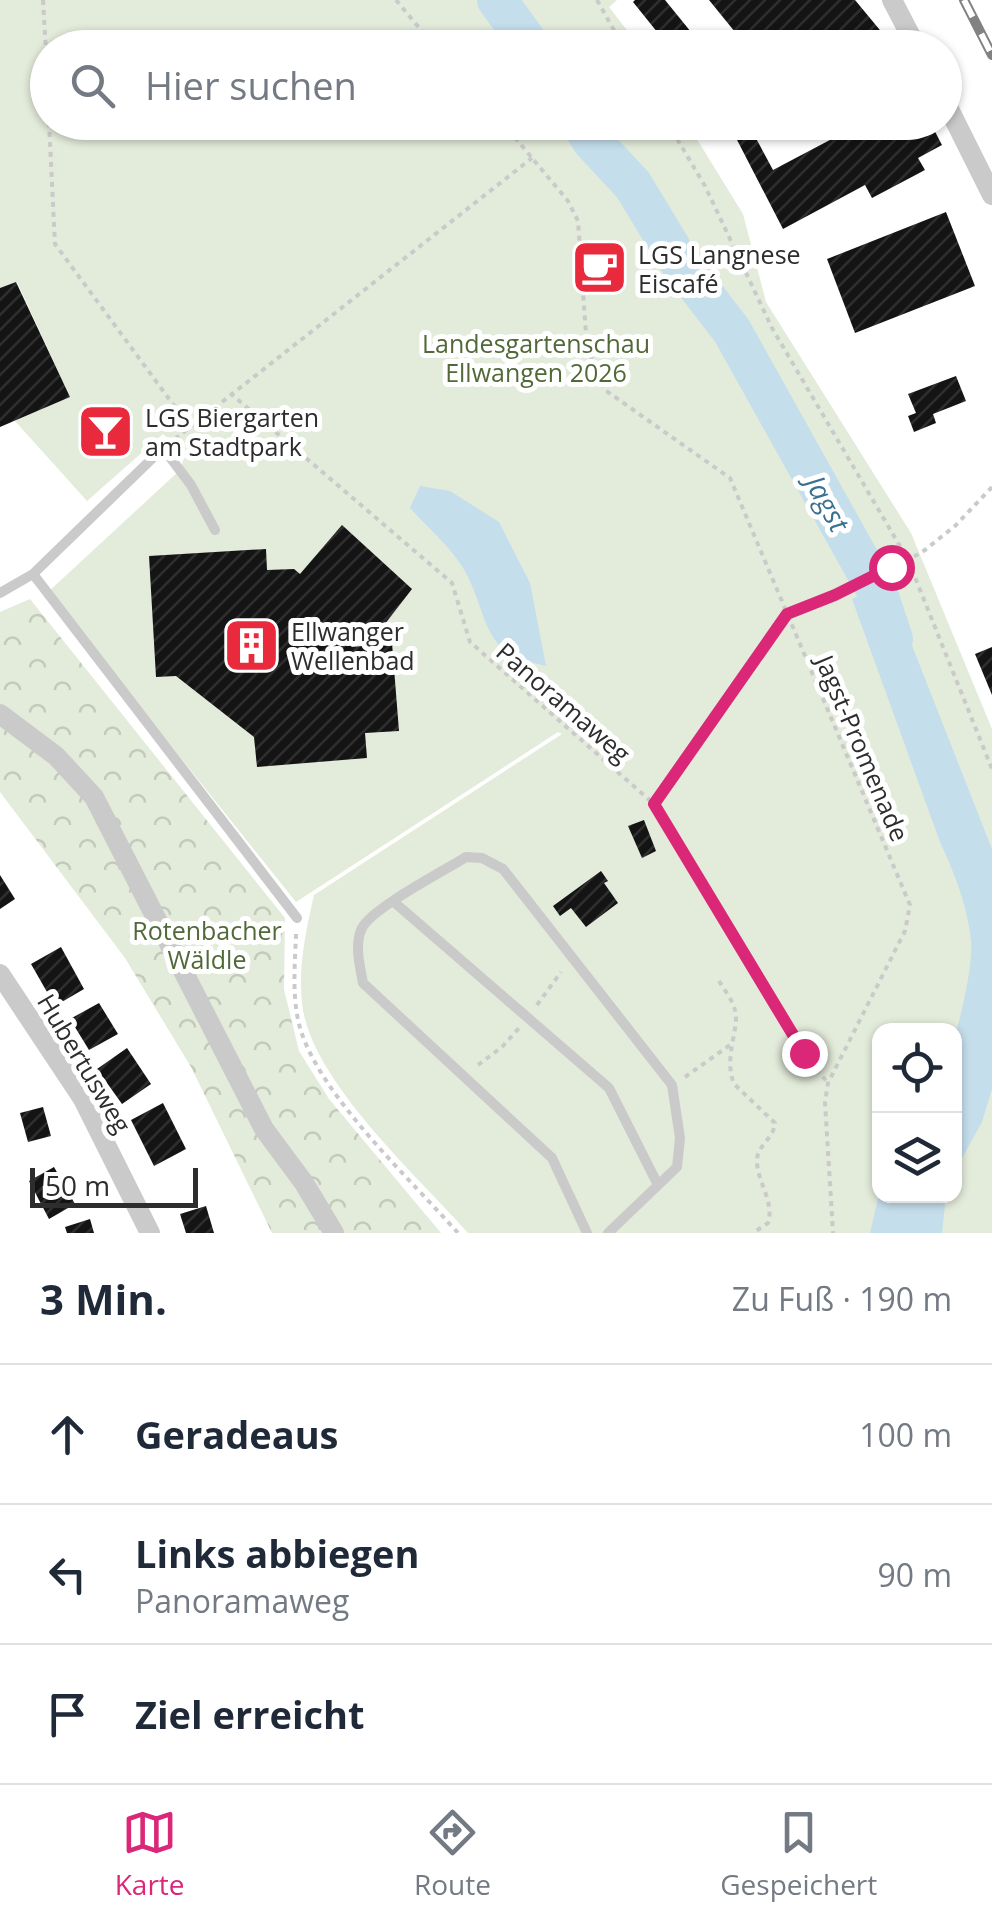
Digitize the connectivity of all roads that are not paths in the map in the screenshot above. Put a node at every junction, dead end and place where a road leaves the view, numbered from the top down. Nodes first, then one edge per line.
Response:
1 (892, 0) edge
2 (908, 30) edge
3 (962, 136) edge
4 (992, 195) edge
5 (215, 530) dead end
6 (32, 574) junction
7 (0, 592) edge
8 (0, 714) edge
9 (394, 902) junction
10 (297, 918) road end
11 (0, 974) edge
12 (658, 1185) junction
13 (150, 1233) edge
14 (334, 1233) edge
15 (587, 1233) edge
16 (608, 1233) edge

1 - 2 street
3 - 4 street
5 - 6 lane
6 - 7 lane
6 - 10 lane
8 - 14 street
9 - 12 lane
9 - 12 lane
9 - 15 lane
11 - 13 street, Hubertusweg
12 - 16 lane

